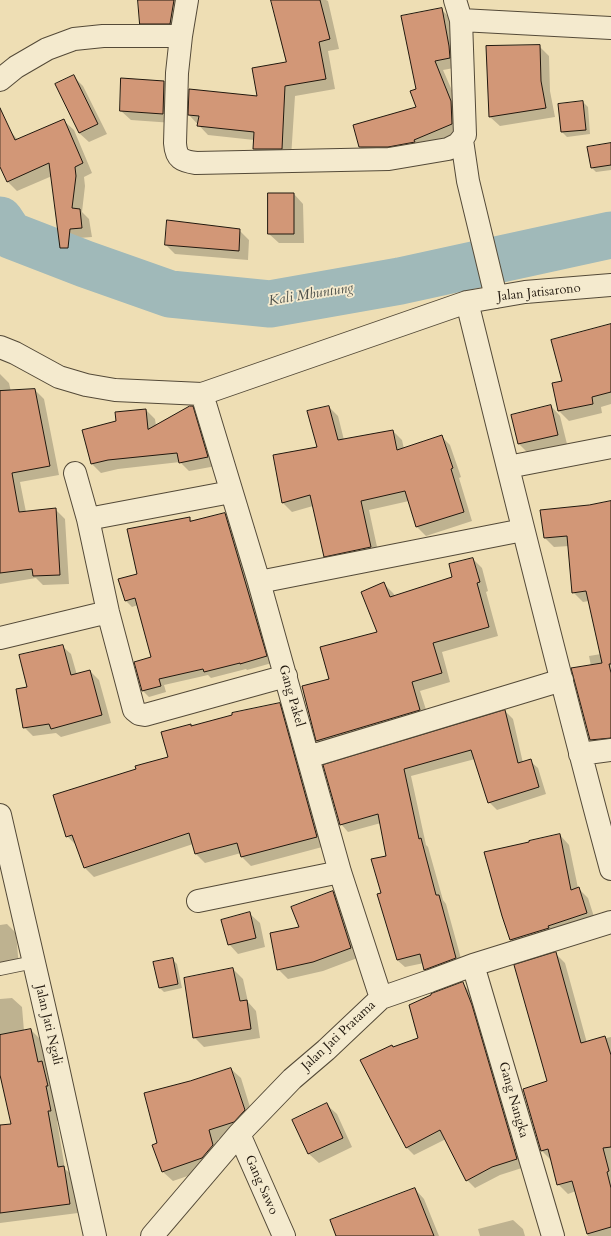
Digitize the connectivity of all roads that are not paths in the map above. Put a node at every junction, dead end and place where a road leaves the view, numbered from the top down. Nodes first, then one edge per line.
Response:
1 (187, 0) edge
2 (458, 10) edge
3 (611, 28) edge
4 (181, 36) junction
5 (0, 80) edge
6 (462, 140) junction
7 (611, 285) edge
8 (494, 290) junction
9 (467, 302) junction
10 (0, 347) edge
11 (202, 394) junction
12 (611, 447) edge
13 (508, 467) junction
14 (75, 473) dead end
15 (231, 492) junction
16 (88, 519) junction
17 (523, 530) junction
18 (259, 582) junction
19 (108, 612) junction
20 (0, 638) edge
21 (286, 676) junction
22 (562, 680) junction
23 (611, 750) edge
24 (580, 754) junction
25 (308, 758) junction
26 (0, 814) edge
27 (611, 869) edge
28 (340, 872) junction
29 (7, 878) edge
30 (198, 901) dead end
31 (611, 922) edge
32 (34, 962) junction
33 (473, 965) junction
34 (0, 969) edge
35 (381, 998) junction
36 (239, 1134) junction
37 (95, 1236) edge
38 (152, 1236) edge
39 (284, 1236) edge
40 (553, 1236) edge

1 - 4 street
2 - 3 street
2 - 6 street
4 - 5 street
4 - 6 street
6 - 8 street
7 - 8 street, Jalan Jatisarono
8 - 9 street, Jalan Jatisarono
9 - 11 street, Jalan Jatisarono
9 - 13 street
10 - 11 street
11 - 15 street, Gang Pakel
12 - 13 street
13 - 17 street
14 - 16 street
15 - 16 street
15 - 18 street, Gang Pakel
16 - 19 street
17 - 18 street
17 - 22 street
18 - 21 street, Gang Pakel
19 - 20 street
19 - 21 street
21 - 25 street, Gang Pakel
22 - 24 street
22 - 25 street
23 - 24 street
24 - 27 street
25 - 28 street, Gang Pakel
26 - 29 street, Jalan Jati Ngali
28 - 30 street
28 - 35 street, Gang Pakel
29 - 32 street, Jalan Jati Ngali
31 - 33 street, Jalan Jati Pratama
32 - 34 lane
32 - 37 street, Jalan Jati Ngali
33 - 35 street, Jalan Jati Pratama
33 - 40 street, Gang Nangka
35 - 36 street, Jalan Jati Pratama
36 - 38 street, Jalan Jati Pratama
36 - 39 street, Gang Sawo

